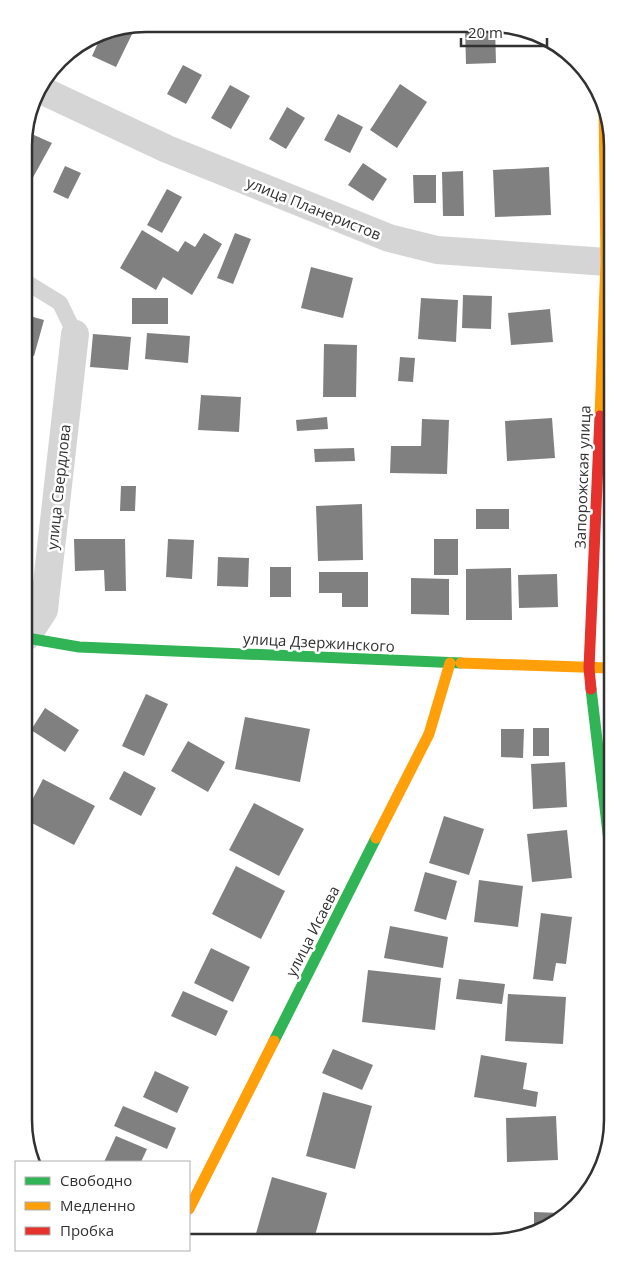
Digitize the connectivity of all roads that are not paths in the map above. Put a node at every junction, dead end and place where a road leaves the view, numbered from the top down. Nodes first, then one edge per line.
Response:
1 (46, 92) edge
2 (604, 262) edge
3 (33, 286) edge
4 (604, 314) edge
5 (75, 334) joint
6 (33, 628) edge
7 (32, 638) edge
8 (450, 663) junction
9 (589, 668) junction
10 (603, 668) edge
11 (603, 792) edge
12 (190, 1207) edge

1 - 2 street, улица Планеристов
3 - 5 lane
4 - 9 street, Запорожская улица
5 - 6 street, улица Свердлова
7 - 8 street, улица Дзержинского
8 - 9 street, улица Дзержинского
8 - 12 street, улица Исаева
9 - 10 street, улица Дзержинского
9 - 11 street, Запорожская улица

